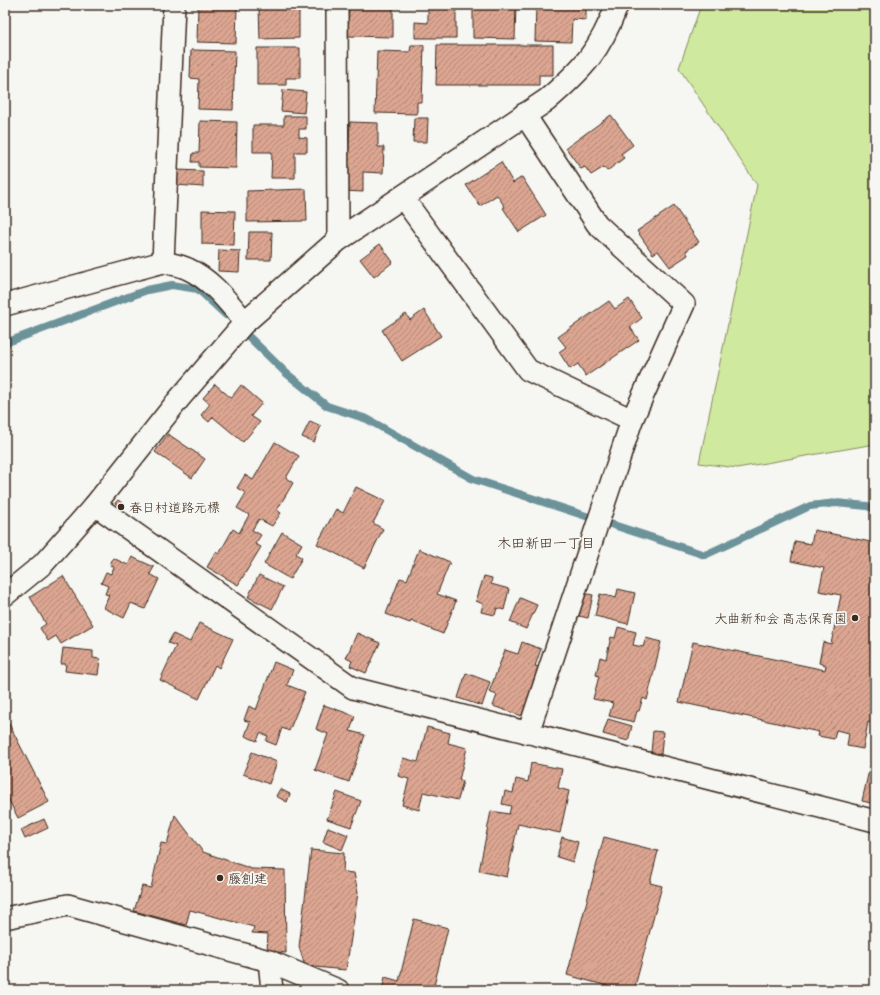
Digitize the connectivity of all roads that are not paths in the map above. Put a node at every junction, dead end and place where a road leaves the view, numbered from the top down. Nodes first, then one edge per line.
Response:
1 (174, 5) edge
2 (337, 5) edge
3 (617, 5) edge
4 (524, 114) junction
5 (403, 198) junction
6 (338, 240) junction
7 (164, 262) junction
8 (5, 305) edge
9 (243, 323) junction
10 (632, 420) junction
11 (95, 505) junction
12 (5, 595) edge
13 (528, 733) junction
14 (875, 821) edge
15 (5, 918) edge
16 (269, 961) junction
17 (272, 990) edge
18 (338, 990) edge

1 - 7 street
2 - 6 street
3 - 4 street
4 - 5 street
4 - 10 street
5 - 6 street
5 - 10 street
6 - 9 street
7 - 8 street
7 - 9 street
9 - 11 street
10 - 13 street
11 - 12 street
11 - 13 street
13 - 14 street
15 - 16 street
16 - 17 street
16 - 18 street

